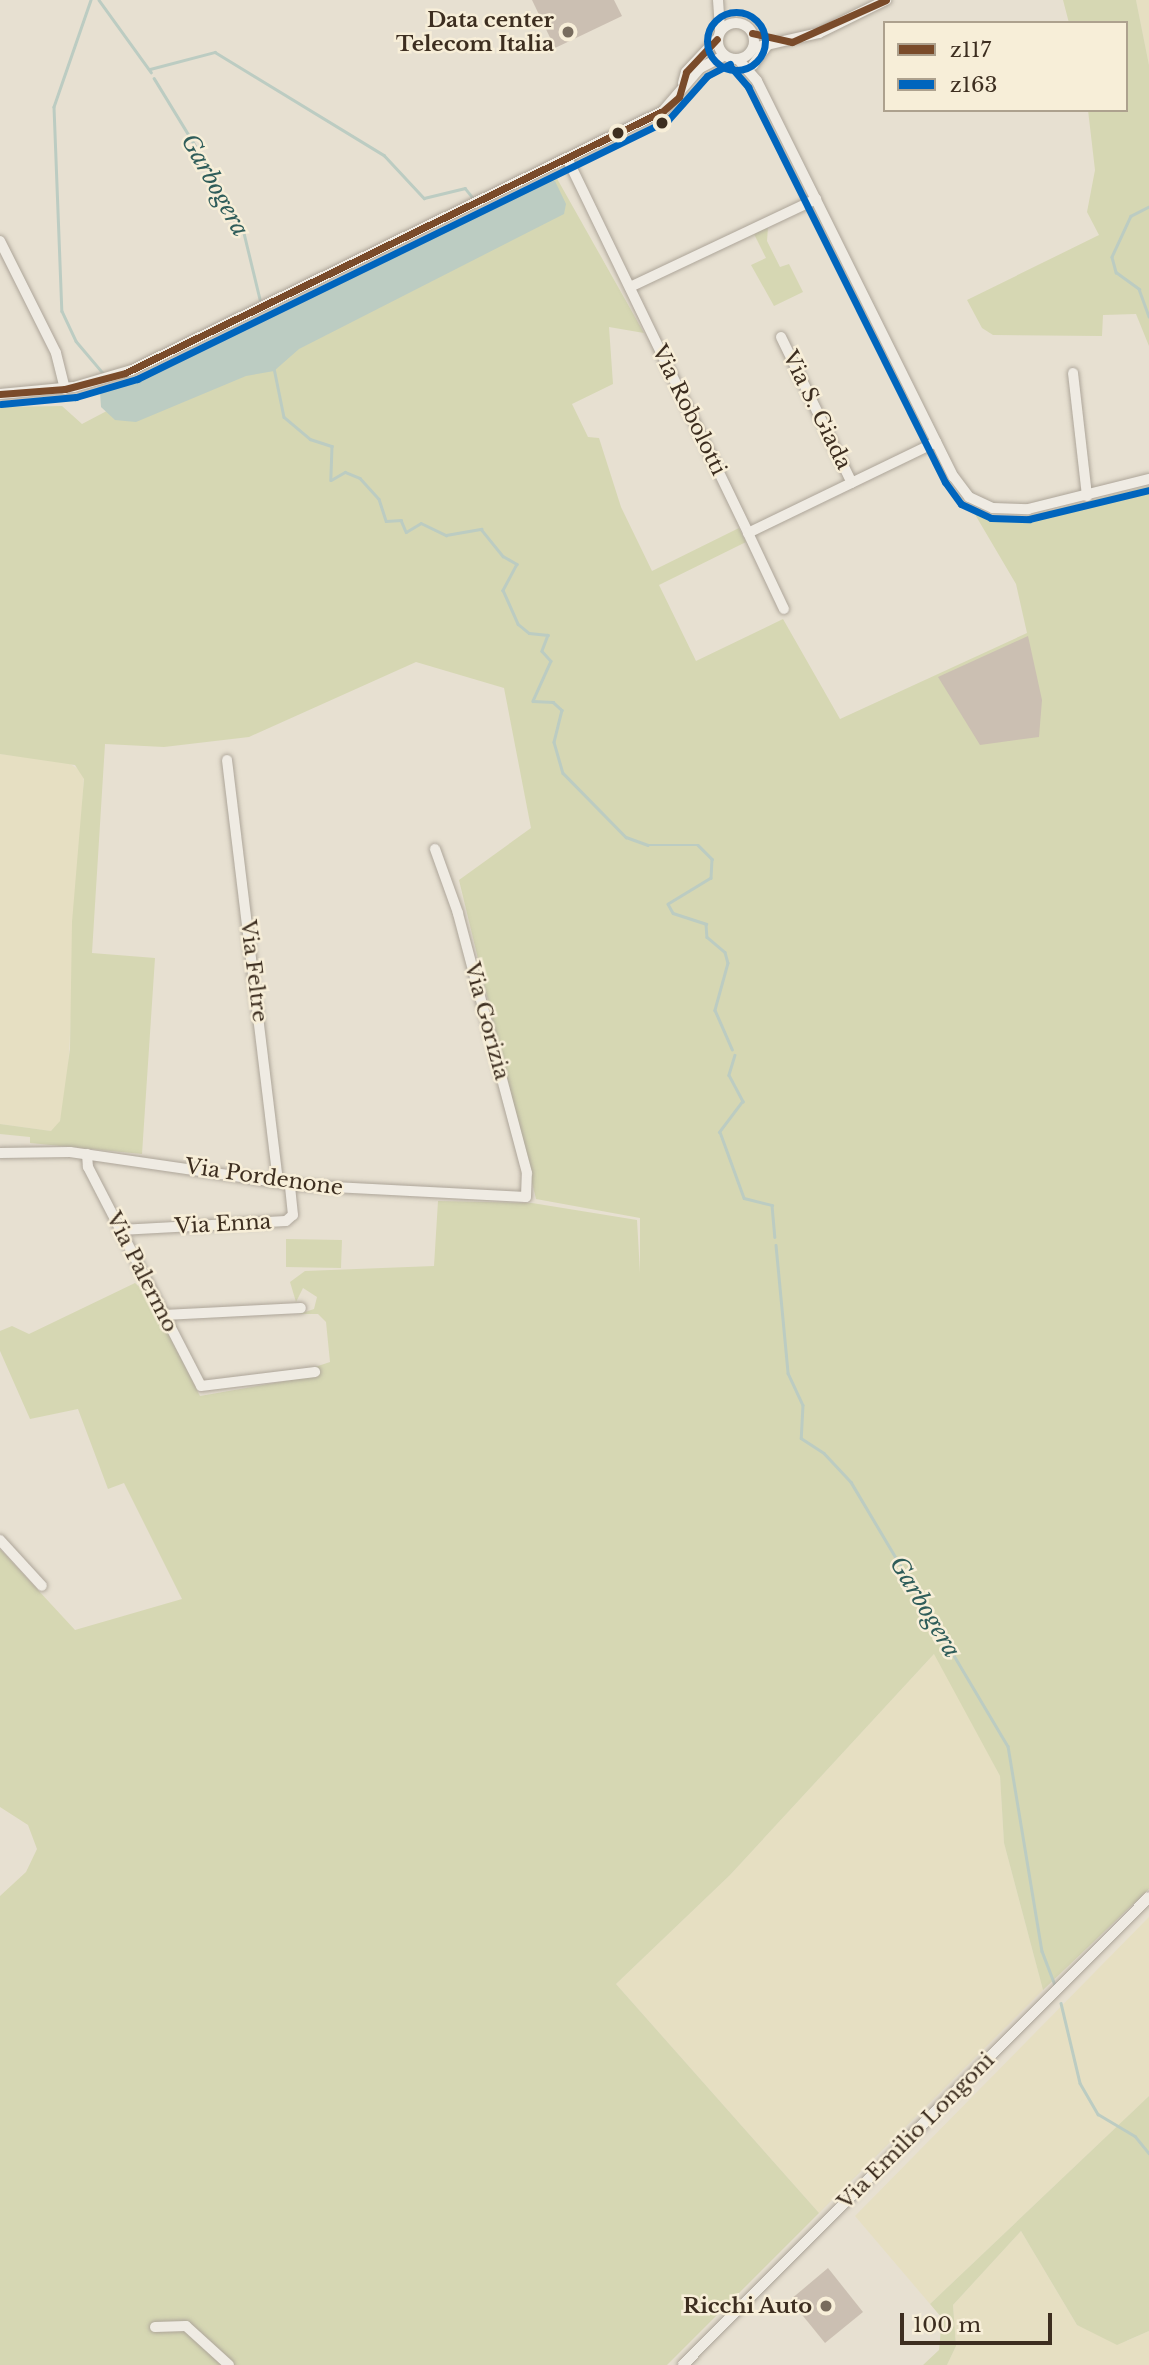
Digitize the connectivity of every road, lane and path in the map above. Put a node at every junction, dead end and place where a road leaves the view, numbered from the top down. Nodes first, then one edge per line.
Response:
1 (886, 0) edge
2 (718, 2) edge
3 (737, 23) junction
4 (752, 33) junction
5 (719, 35) junction
6 (783, 43) junction
7 (767, 46) junction
8 (751, 50) junction
9 (725, 55) junction
10 (738, 59) junction
11 (753, 65) junction
12 (757, 81) junction
13 (681, 93) junction
14 (566, 158) junction
15 (816, 199) junction
16 (0, 241) edge
17 (629, 287) junction
18 (781, 337) dead end
19 (1073, 373) dead end
20 (65, 389) junction
21 (0, 394) edge
22 (936, 442) junction
23 (1149, 479) edge
24 (852, 483) junction
25 (1087, 496) junction
26 (748, 533) junction
27 (784, 609) dead end
28 (227, 760) dead end
29 (435, 849) dead end
30 (0, 1153) edge
31 (87, 1154) junction
32 (284, 1183) junction
33 (527, 1195) joint
34 (120, 1230) junction
35 (302, 1308) dead end
36 (164, 1315) junction
37 (315, 1372) dead end
38 (0, 1540) edge
39 (42, 1586) dead end
40 (1149, 1896) edge
41 (155, 2327) dead end
42 (229, 2365) edge
43 (683, 2365) edge

1 - 6 street
2 - 3 street
2 - 5 street
3 - 4 street
3 - 5 street
4 - 6 street
4 - 8 street
5 - 9 street
5 - 13 street
6 - 7 street
7 - 8 street
7 - 11 street
8 - 10 street
8 - 11 street
9 - 10 street
9 - 13 street
10 - 12 street
11 - 12 street
12 - 15 street
13 - 14 street
14 - 17 street, Via Robolotti
14 - 20 street
15 - 17 street
15 - 22 street
16 - 20 street
17 - 26 street, Via Robolotti
18 - 24 street, Via S. Giada
19 - 25 street
20 - 21 street
22 - 24 street
22 - 25 street
23 - 25 street
24 - 26 street
26 - 27 street, Via Robolotti
28 - 32 street, Via Feltre
29 - 33 street, Via Gorizia
30 - 31 street, Via Pordenone
31 - 32 street, Via Pordenone
31 - 34 street, Via Palermo
32 - 33 street, Via Pordenone
32 - 34 street, Via Enna
34 - 36 street, Via Palermo
35 - 36 street
36 - 37 street, Via Palermo
38 - 39 street
40 - 43 street, Via Emilio Longoni
41 - 42 street

